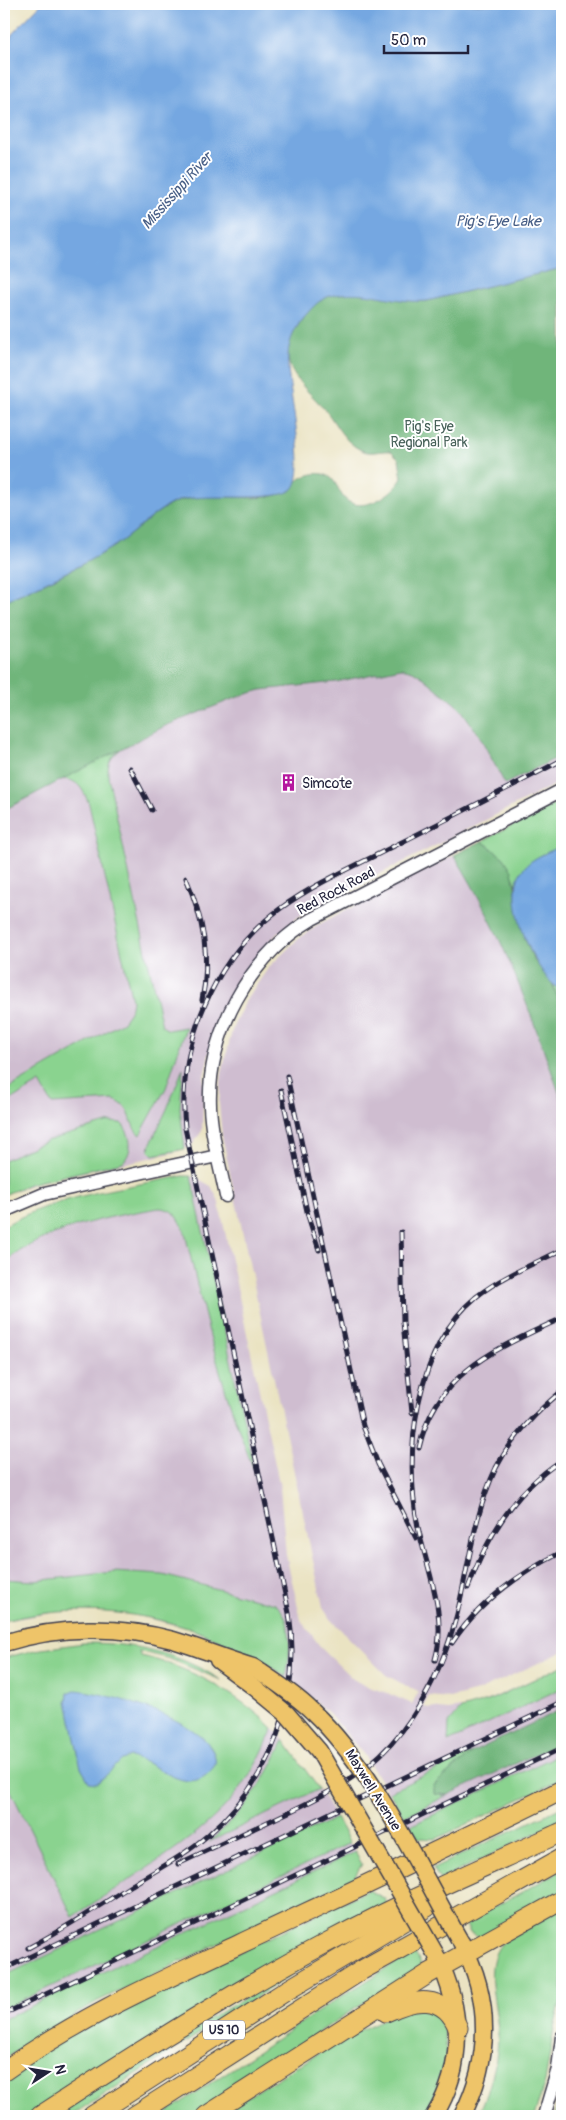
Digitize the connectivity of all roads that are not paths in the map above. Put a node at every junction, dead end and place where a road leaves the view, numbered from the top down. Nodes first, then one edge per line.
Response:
1 (562, 790) edge
2 (217, 1156) junction
3 (226, 1196) dead end
4 (4, 1211) edge
5 (4, 1643) edge
6 (257, 1679) junction
7 (562, 1790) edge
8 (562, 1832) edge
9 (562, 1858) edge
10 (416, 1862) junction
11 (381, 1877) junction
12 (562, 1900) edge
13 (463, 1946) junction
14 (438, 1960) junction
15 (458, 2028) junction
16 (562, 2037) edge
17 (306, 2051) junction
18 (4, 2070) edge
19 (40, 2116) edge
20 (92, 2116) edge
21 (134, 2116) edge
22 (206, 2116) edge
23 (434, 2116) edge
24 (462, 2116) edge
25 (544, 2116) edge

1 - 2 street, Red Rock Road
2 - 3 street, Red Rock Road
2 - 4 street
5 - 6 main road, Maxwell Avenue
6 - 10 main road, Maxwell Avenue, bridge
6 - 11 main road, Maxwell Avenue, bridge
7 - 10 highway
8 - 19 highway
8 - 20 highway, US 10
9 - 21 highway, US 10
10 - 11 highway
10 - 13 main road, Maxwell Avenue, bridge
11 - 14 main road, Maxwell Avenue, bridge
11 - 18 highway
12 - 13 highway
13 - 14 highway
13 - 24 main road, Maxwell Avenue
14 - 15 main road, Maxwell Avenue
14 - 17 highway
15 - 17 highway
15 - 23 main road, Maxwell Avenue
16 - 25 street
17 - 22 highway

